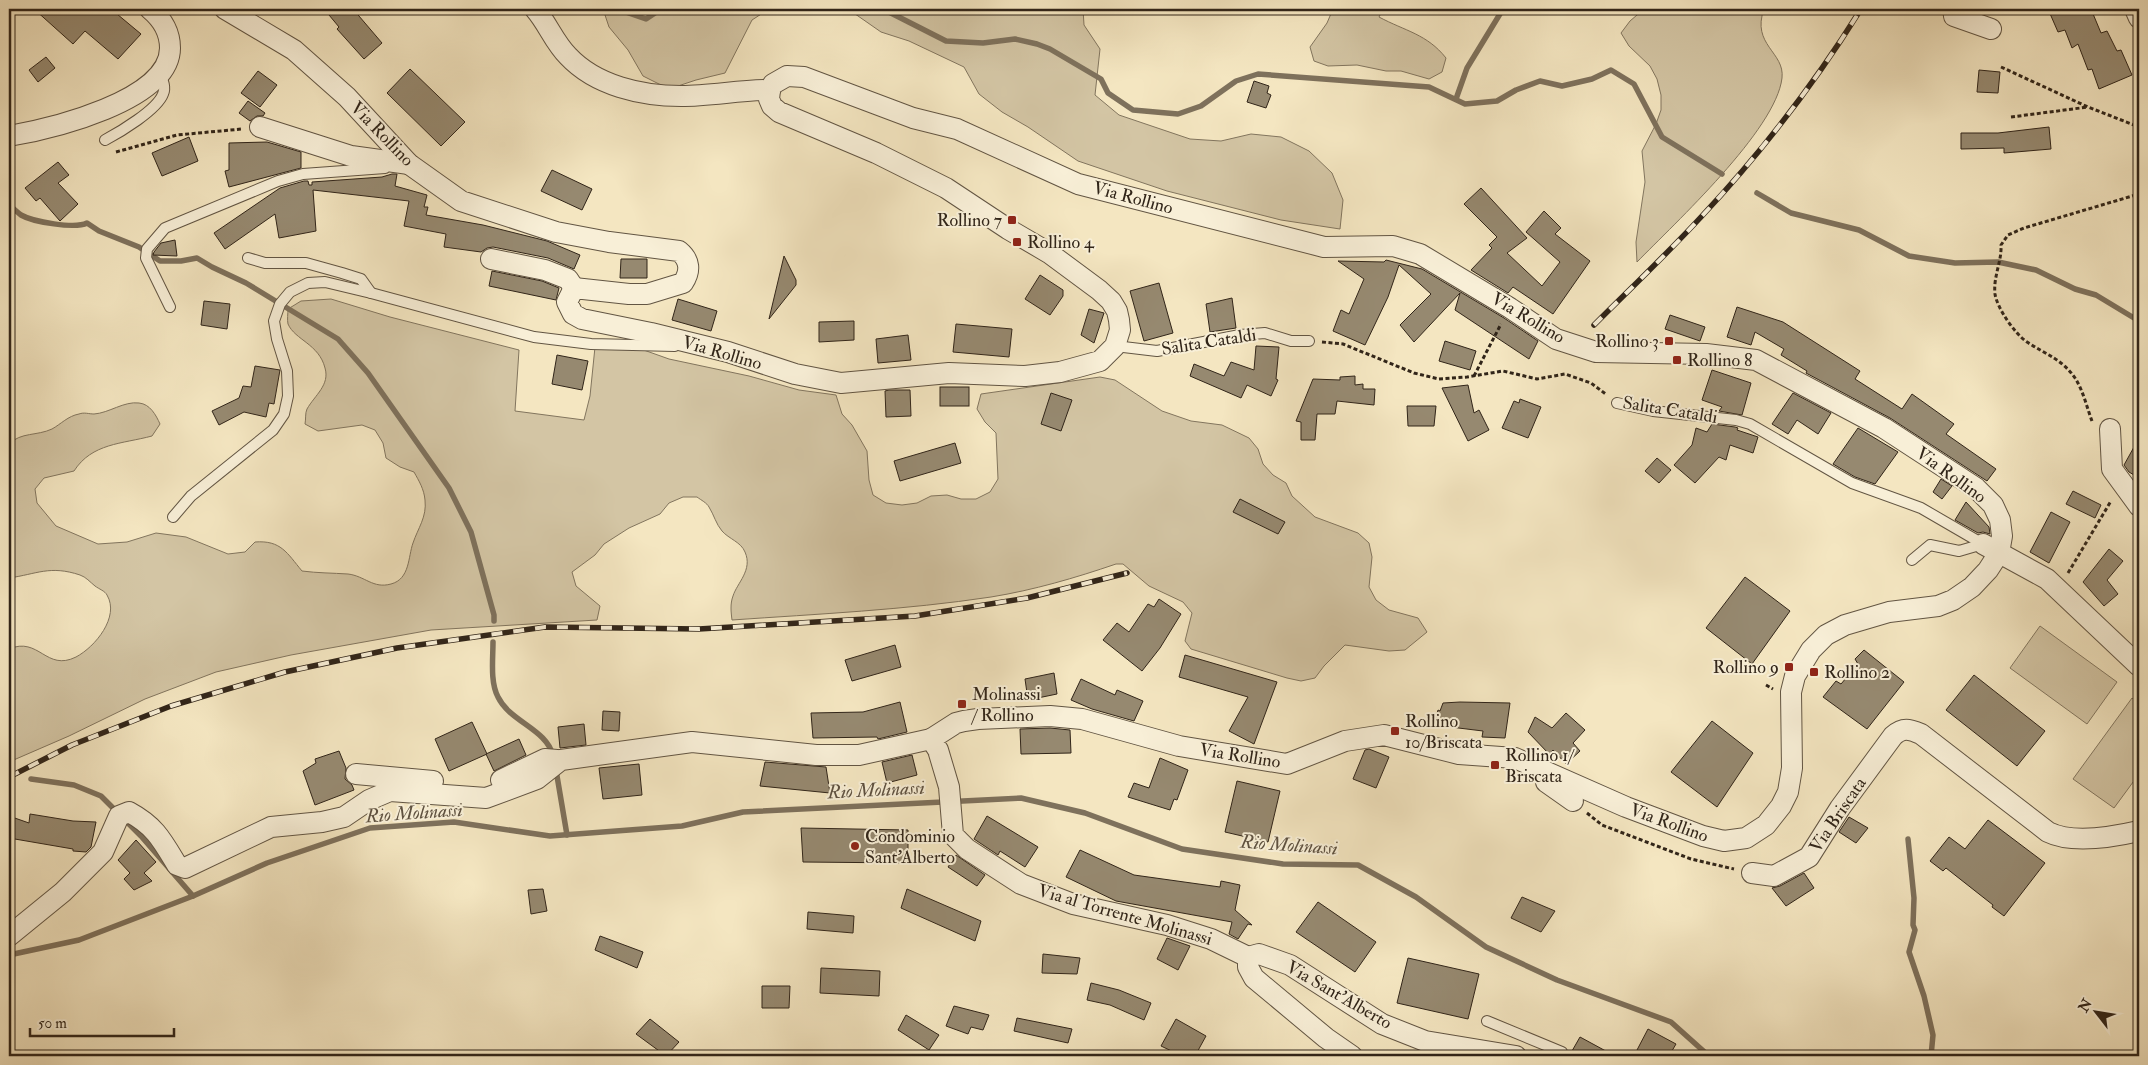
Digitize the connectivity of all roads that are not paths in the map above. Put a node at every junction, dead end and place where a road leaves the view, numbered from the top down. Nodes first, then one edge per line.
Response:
1 (150, 9) edge
2 (224, 9) edge
3 (536, 9) edge
4 (1953, 9) edge
5 (2135, 9) edge
6 (2139, 18) edge
7 (1991, 29) dead end
8 (160, 75) junction
9 (770, 90) junction
10 (260, 127) road end
11 (9, 136) edge
12 (105, 140) road end
13 (409, 164) junction
14 (248, 258) dead end
15 (491, 259) dead end
16 (574, 288) junction
17 (371, 293) junction
18 (170, 307) dead end
19 (1309, 341) road end
20 (688, 342) junction
21 (1115, 346) junction
22 (1617, 402) road end
23 (2102, 428) road end
24 (2139, 506) edge
25 (173, 517) dead end
26 (1994, 547) junction
27 (1912, 560) dead end
28 (2139, 653) edge
29 (2139, 666) edge
30 (934, 744) junction
31 (1514, 758) junction
32 (561, 760) junction
33 (356, 774) dead end
34 (1573, 801) road end
35 (2139, 831) edge
36 (1752, 873) road end
37 (9, 936) edge
38 (1248, 957) junction
39 (1487, 1021) dead end
40 (1352, 1056) edge
41 (1516, 1056) edge
42 (1560, 1056) edge

1 - 8 street
2 - 13 street, Via Rollino
3 - 9 street
4 - 7 street
5 - 6 street
8 - 11 street
8 - 12 lane
9 - 21 street
9 - 26 street, Via Rollino
10 - 13 street
13 - 16 street, Via Rollino
13 - 18 lane
14 - 17 lane
15 - 16 street
16 - 20 street, Via Rollino
17 - 20 lane
17 - 25 lane
19 - 21 lane, Salita Cataldi
20 - 21 street, Via Rollino
22 - 26 lane, Salita Cataldi
23 - 24 street
26 - 27 lane
26 - 28 lane
26 - 29 street, Salita Cataldi
26 - 31 street, Via Rollino
30 - 31 street, Via Rollino
30 - 32 street, Via Rollino
30 - 38 street, Via al Torrente Molinassi
31 - 34 street
32 - 33 street, Via Rollino
32 - 37 street
35 - 36 street, Via Briscata
38 - 40 street, Via Sant'Alberto
38 - 41 street, Via Sant'Alberto
39 - 42 lane

